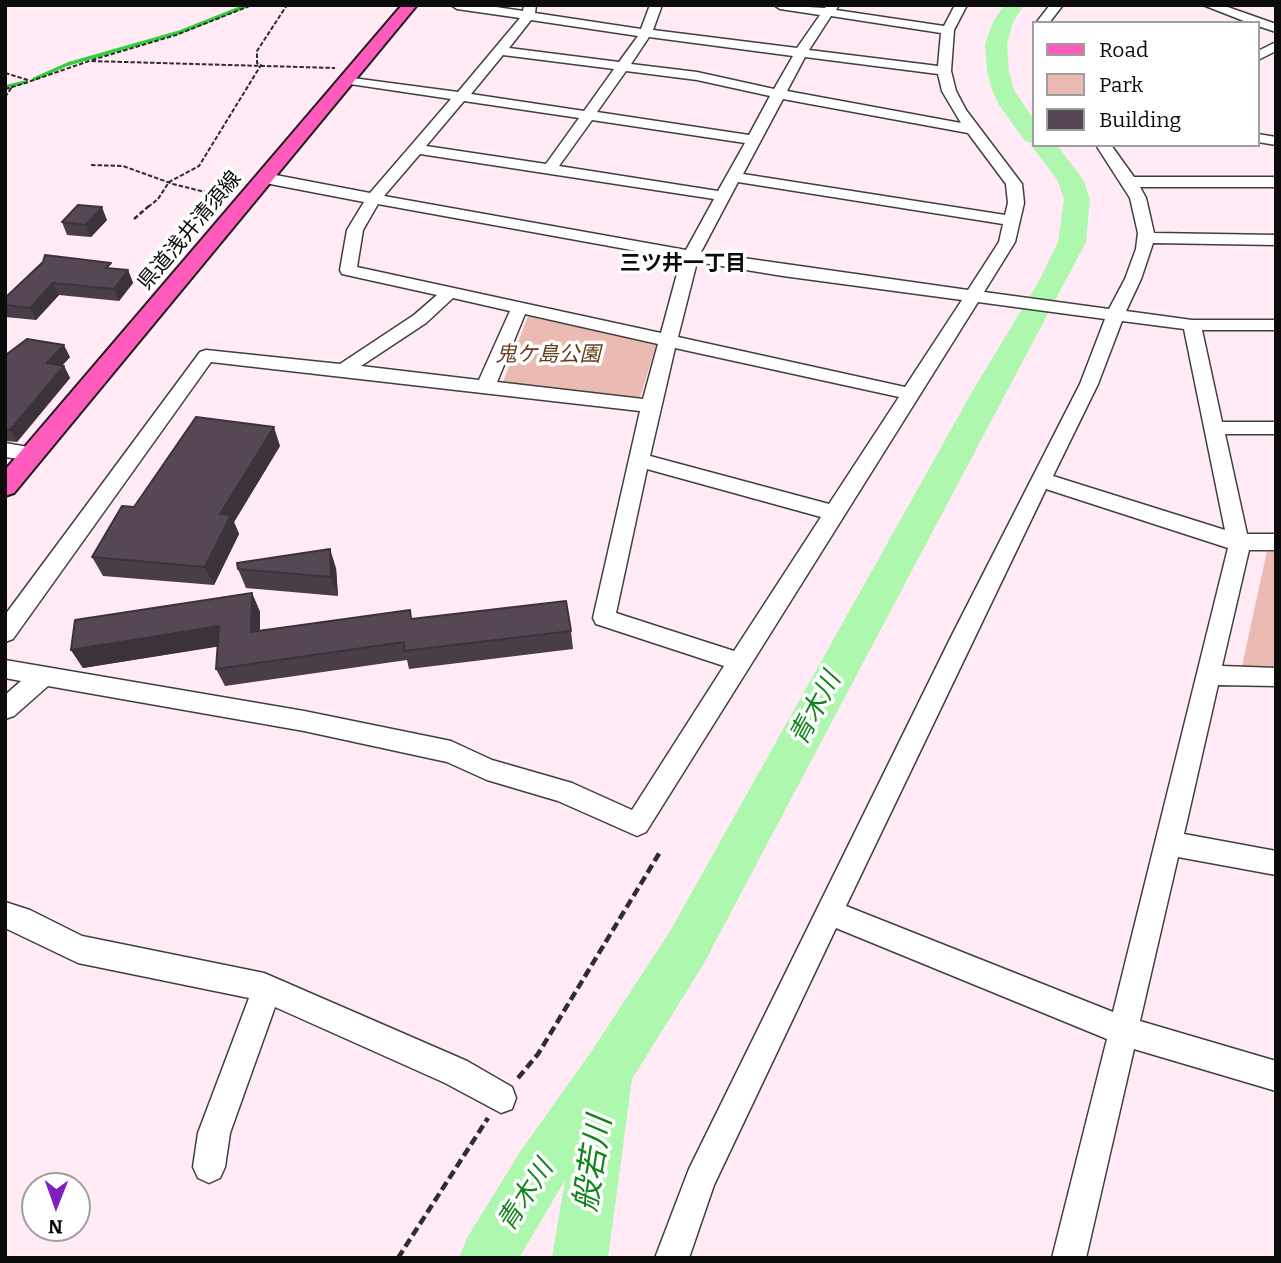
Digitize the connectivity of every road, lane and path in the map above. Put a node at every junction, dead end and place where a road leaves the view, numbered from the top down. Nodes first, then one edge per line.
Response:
1 (252, 5) edge
2 (287, 5) edge
3 (410, 5) edge
4 (457, 5) edge
5 (656, 5) edge
6 (780, 5) edge
7 (961, 5) edge
8 (1057, 5) edge
9 (1209, 5) edge
10 (830, 8) edge
11 (529, 11) edge
12 (1044, 21) edge
13 (1256, 21) edge
14 (948, 30) junction
15 (646, 33) junction
16 (1276, 46) edge
17 (500, 51) junction
18 (801, 52) junction
19 (1260, 55) edge
20 (89, 61) junction
21 (261, 65) junction
22 (621, 67) junction
23 (944, 71) junction
24 (5, 73) edge
25 (354, 75) junction
26 (31, 81) junction
27 (12, 87) junction
28 (5, 89) edge
29 (779, 94) junction
30 (5, 97) edge
31 (461, 98) junction
32 (585, 116) junction
33 (972, 128) junction
34 (755, 139) junction
35 (1104, 147) edge
36 (418, 149) junction
37 (90, 165) dead end
38 (550, 169) junction
39 (735, 177) junction
40 (265, 178) junction
41 (169, 181) junction
42 (1129, 182) junction
43 (1276, 182) edge
44 (723, 196) junction
45 (373, 199) junction
46 (244, 201) junction
47 (134, 219) dead end
48 (1012, 221) junction
49 (1145, 238) junction
50 (1276, 240) edge
51 (690, 257) junction
52 (449, 293) junction
53 (974, 296) junction
54 (519, 309) junction
55 (1107, 314) junction
56 (1192, 325) junction
57 (1276, 325) edge
58 (668, 341) junction
59 (342, 370) junction
60 (485, 386) junction
61 (912, 394) junction
62 (651, 406) junction
63 (1214, 428) junction
64 (1276, 428) edge
65 (5, 450) edge
66 (33, 454) junction
67 (640, 460) junction
68 (1041, 480) junction
69 (5, 487) edge
70 (834, 513) junction
71 (1237, 542) junction
72 (1276, 542) edge
73 (7, 628) edge
74 (739, 662) junction
75 (5, 669) edge
76 (1208, 675) junction
77 (44, 676) junction
78 (1276, 677) edge
79 (5, 709) edge
80 (1168, 843) junction
81 (660, 852) dead end
82 (1276, 863) edge
83 (830, 913) junction
84 (5, 915) edge
85 (267, 989) junction
86 (1124, 1031) junction
87 (1276, 1076) edge
88 (501, 1098) junction
89 (209, 1167) dead end
90 (398, 1258) edge
91 (672, 1258) edge
92 (1069, 1258) edge

1 - 20 path
2 - 21 path
3 - 25 main road, 県道浅井清須線
4 - 11 street
5 - 15 street
6 - 10 street
7 - 14 street
8 - 12 street
9 - 13 street
10 - 14 street
10 - 18 street
11 - 15 street
11 - 17 street
14 - 23 street
15 - 18 street
15 - 22 street
16 - 19 street
17 - 22 street
17 - 31 street
18 - 23 street
18 - 29 street
20 - 21 path
20 - 26 path
21 - 25 path
21 - 41 path
22 - 29 street
22 - 32 street
23 - 33 street
24 - 26 path
25 - 31 street
25 - 40 main road, 県道浅井清須線
26 - 27 path
27 - 28 path
27 - 30 path
29 - 33 street
29 - 34 street
31 - 32 street
31 - 36 street
32 - 34 street
32 - 38 street
33 - 48 street
34 - 39 street
35 - 42 street
36 - 38 street
36 - 45 street
37 - 41 path
38 - 44 street
39 - 44 street
39 - 48 street
40 - 45 street
40 - 46 main road, 県道浅井清須線
41 - 46 path
41 - 47 path
42 - 43 street
42 - 49 street
44 - 51 street
45 - 51 street
45 - 52 street
46 - 66 main road, 県道浅井清須線
48 - 53 street
49 - 50 street
49 - 55 street
51 - 53 street
51 - 58 street
52 - 54 street
52 - 59 street
53 - 55 street
53 - 61 street
54 - 58 street
54 - 60 street
55 - 56 street
55 - 68 street
56 - 57 street
56 - 63 street
58 - 61 street
58 - 62 street
59 - 60 street
59 - 73 street
60 - 62 street
61 - 70 street
62 - 67 street
63 - 64 street
63 - 71 street
65 - 66 street
66 - 69 main road, 県道浅井清須線
67 - 70 street
67 - 74 street
68 - 71 street
68 - 83 street
70 - 74 street
71 - 72 street
71 - 76 street
74 - 77 street
75 - 77 street
76 - 78 street
76 - 80 street
77 - 79 street
80 - 82 street
80 - 86 street
81 - 88 path
83 - 86 street
83 - 91 street
84 - 85 street
85 - 88 street
85 - 89 street
86 - 87 street
86 - 92 street
88 - 90 path

